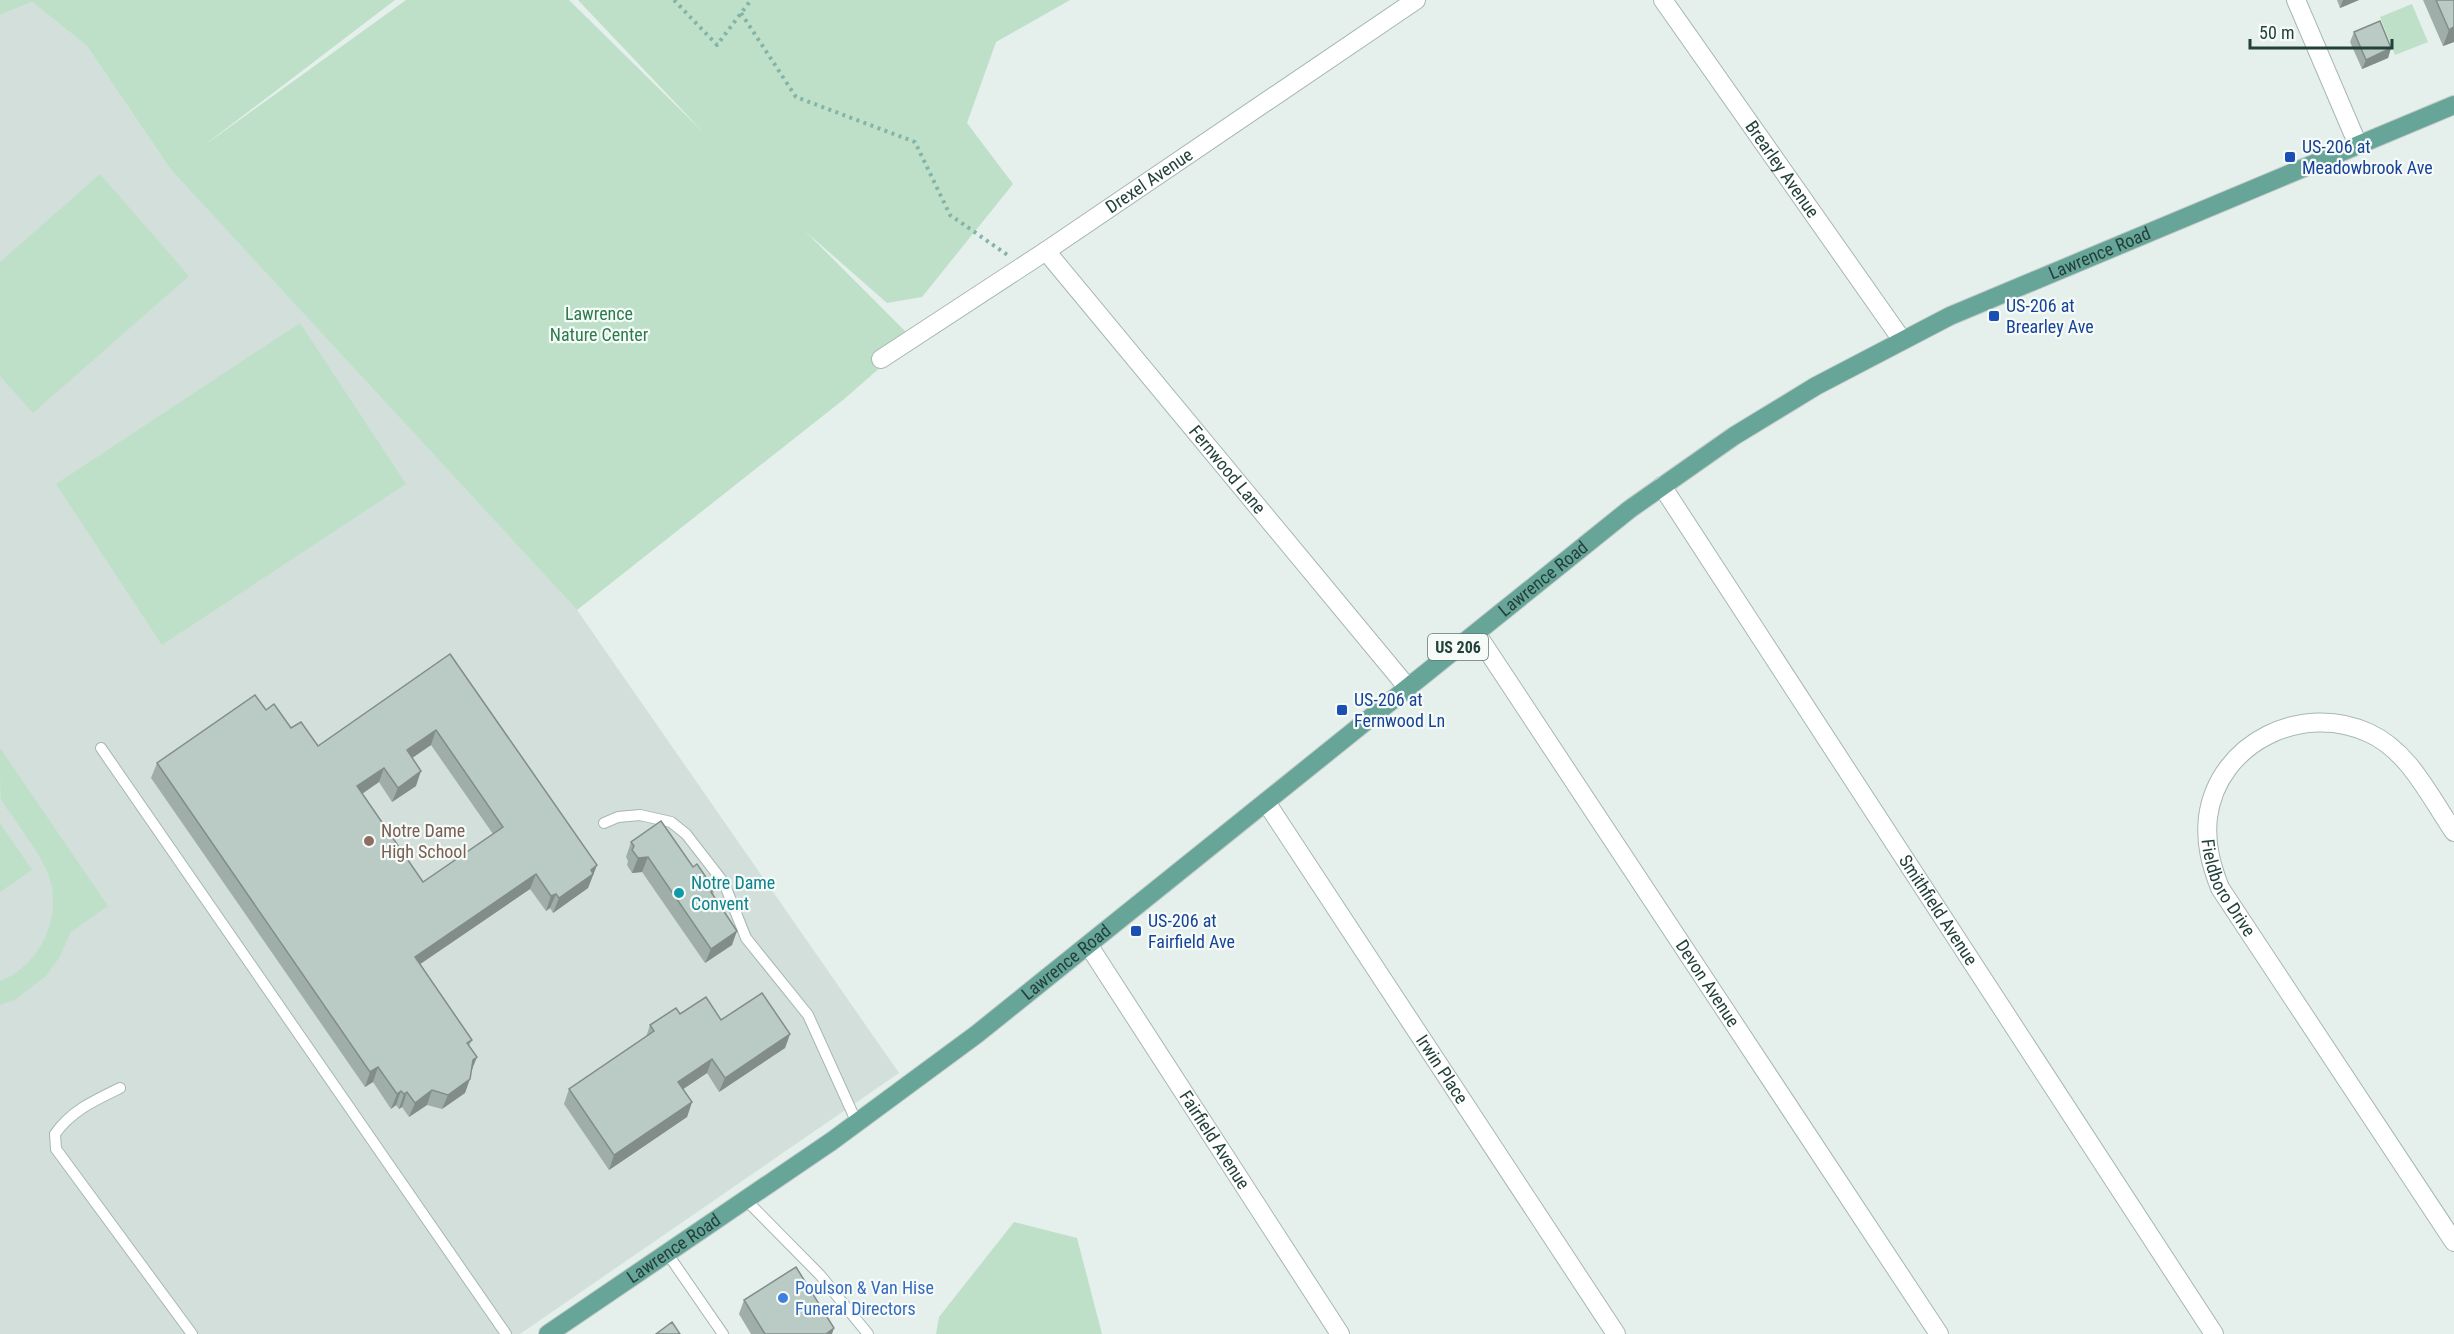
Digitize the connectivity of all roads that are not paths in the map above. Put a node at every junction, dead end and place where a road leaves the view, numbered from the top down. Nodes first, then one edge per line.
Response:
1 (1416, 0) edge
2 (1663, 0) edge
3 (2296, 0) edge
4 (2454, 105) edge
5 (2358, 145) junction
6 (1046, 251) junction
7 (1902, 340) junction
8 (881, 359) dead end
9 (1662, 486) junction
10 (1476, 633) junction
11 (1408, 688) junction
12 (101, 748) dead end
13 (1266, 802) junction
14 (604, 823) dead end
15 (2454, 832) edge
16 (1089, 946) junction
17 (120, 1088) dead end
18 (857, 1123) junction
19 (746, 1200) junction
20 (2454, 1242) edge
21 (667, 1253) junction
22 (557, 1331) edge
23 (865, 1333) edge
24 (192, 1334) edge
25 (506, 1334) edge
26 (723, 1334) edge
27 (1340, 1334) edge
28 (1616, 1334) edge
29 (1939, 1334) edge
30 (2214, 1334) edge

1 - 6 street, Drexel Avenue
2 - 7 street, Brearley Avenue
3 - 5 street
4 - 5 main road, Lawrence Road / US 206
5 - 7 main road, Lawrence Road / US 206
6 - 8 street, Drexel Avenue
6 - 11 street, Fernwood Lane
7 - 9 main road, Lawrence Road / US 206
9 - 10 main road, Lawrence Road / US 206
9 - 30 street, Smithfield Avenue
10 - 11 main road, Lawrence Road / US 206
10 - 29 street, Devon Avenue
11 - 13 main road, Lawrence Road / US 206
12 - 25 lane
13 - 16 main road, Lawrence Road / US 206
13 - 28 street, Irwin Place
14 - 18 lane
15 - 20 street, Fieldboro Drive
16 - 18 main road, Lawrence Road / US 206
16 - 27 street, Fairfield Avenue
17 - 24 lane
18 - 19 main road, Lawrence Road / US 206
19 - 21 main road, Lawrence Road / US 206
19 - 23 lane
21 - 22 main road, Lawrence Road / US 206
21 - 26 lane

